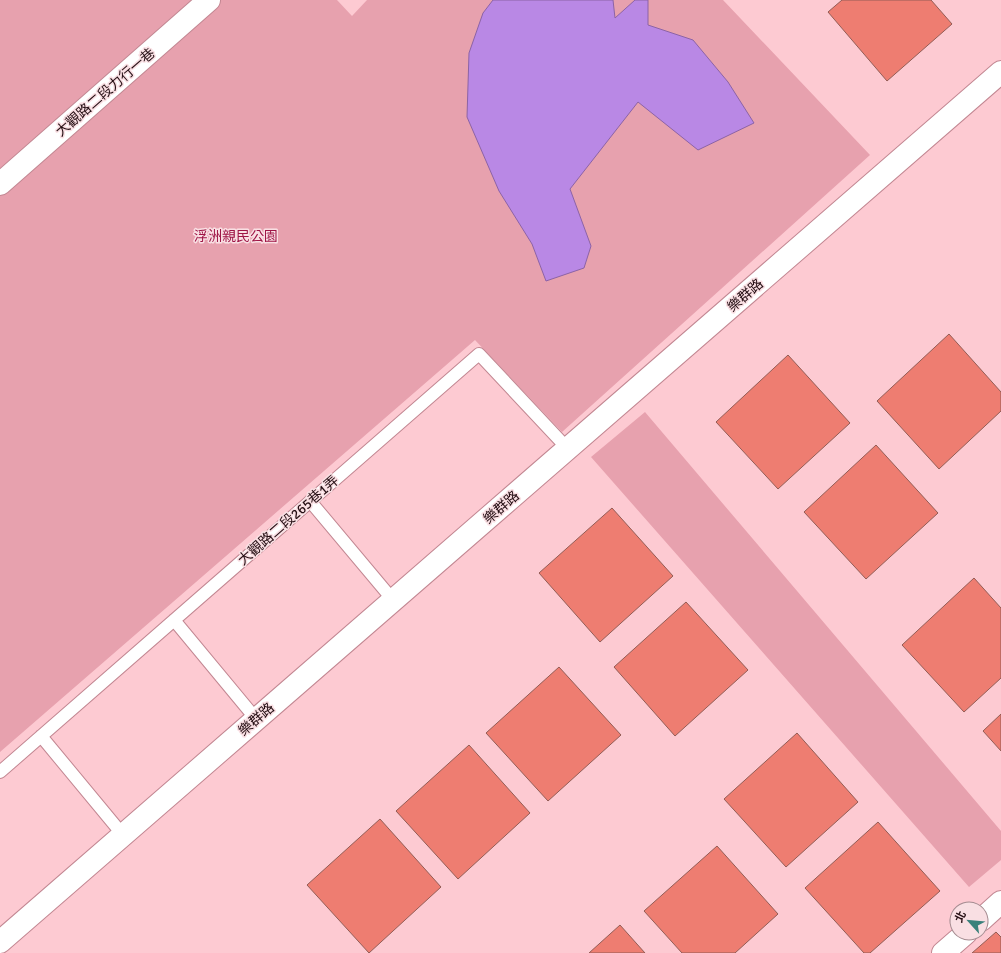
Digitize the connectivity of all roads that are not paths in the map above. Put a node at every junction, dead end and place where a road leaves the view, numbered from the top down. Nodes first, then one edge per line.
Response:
1 (209, 0) edge
2 (1001, 72) edge
3 (0, 184) edge
4 (568, 449) junction
5 (310, 501) junction
6 (393, 600) junction
7 (174, 620) junction
8 (256, 719) junction
9 (41, 736) junction
10 (0, 772) edge
11 (123, 835) junction
12 (1001, 902) edge
13 (989, 913) edge
14 (957, 941) edge
15 (0, 942) edge
16 (943, 953) edge

1 - 3 street, 大觀路二段力行一巷
2 - 4 street, 樂群路
4 - 5 lane, 大觀路二段265巷1弄
4 - 6 street, 樂群路
5 - 6 lane
5 - 7 lane, 大觀路二段265巷1弄
6 - 8 street, 樂群路
7 - 8 lane
7 - 9 lane, 大觀路二段265巷1弄
8 - 11 street, 樂群路
9 - 10 lane, 大觀路二段265巷1弄
9 - 11 lane
11 - 15 street, 樂群路
12 - 13 street
14 - 16 street

